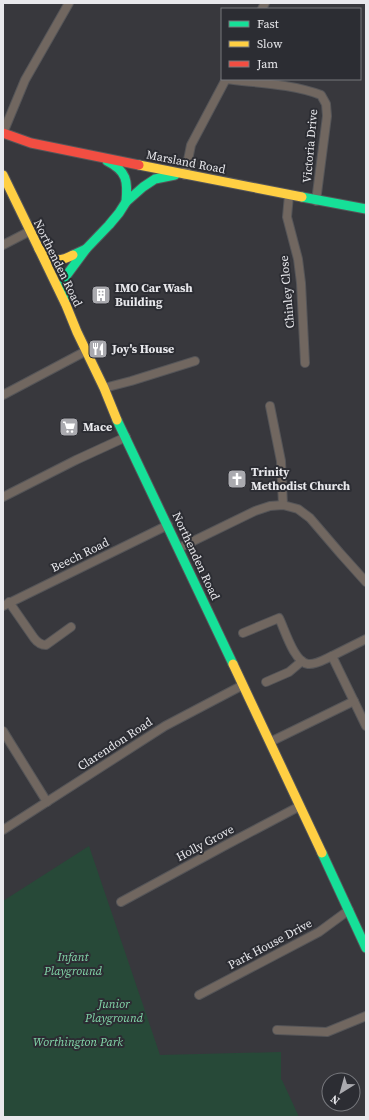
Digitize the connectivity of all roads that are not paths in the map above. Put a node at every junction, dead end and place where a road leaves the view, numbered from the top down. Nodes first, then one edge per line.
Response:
1 (69, 3) edge
2 (225, 80) edge
3 (234, 80) edge
4 (3, 133) edge
5 (101, 157) junction
6 (3, 175) edge
7 (184, 175) junction
8 (289, 195) junction
9 (316, 201) junction
10 (126, 202) junction
11 (366, 209) edge
12 (30, 231) junction
13 (3, 245) edge
14 (39, 249) junction
15 (86, 249) junction
16 (66, 305) junction
17 (86, 351) junction
18 (195, 361) dead end
19 (305, 364) dead end
20 (104, 388) junction
21 (3, 395) edge
22 (270, 406) dead end
23 (126, 437) junction
24 (3, 497) edge
25 (283, 505) junction
26 (168, 525) junction
27 (179, 548) junction
28 (366, 582) edge
29 (6, 604) edge
30 (71, 627) dead end
31 (242, 633) dead end
32 (366, 639) edge
33 (332, 656) junction
34 (302, 661) junction
35 (266, 682) dead end
36 (243, 685) junction
37 (354, 701) junction
38 (366, 726) edge
39 (3, 731) edge
40 (270, 742) junction
41 (47, 802) junction
42 (300, 806) junction
43 (3, 830) edge
44 (121, 902) dead end
45 (349, 910) junction
46 (366, 948) edge
47 (199, 995) dead end
48 (366, 1016) edge
49 (277, 1030) dead end

1 - 4 street
2 - 7 street
3 - 9 street, Victoria Drive
4 - 5 main road, Marsland Road
5 - 7 main road, Marsland Road
5 - 10 main road
6 - 12 main road, Northenden Road
7 - 8 main road, Marsland Road
7 - 10 main road
8 - 9 main road, Marsland Road
8 - 19 street, Chinley Close
9 - 11 main road, Marsland Road
10 - 15 main road
12 - 13 street
12 - 14 main road, Northenden Road
14 - 15 main road
14 - 16 main road, Northenden Road
15 - 16 main road
16 - 17 main road, Northenden Road
17 - 20 main road, Northenden Road
17 - 21 street
18 - 20 street
20 - 23 main road, Northenden Road
22 - 25 street
23 - 24 street
23 - 26 main road, Northenden Road
25 - 27 street
25 - 28 street
26 - 27 main road, Northenden Road
26 - 29 street, Beech Road
27 - 36 main road, Northenden Road
29 - 30 street
31 - 34 street
32 - 33 street
33 - 34 street
33 - 37 street
34 - 35 street
36 - 40 main road, Northenden Road
36 - 41 street, Clarendon Road
37 - 38 street
37 - 40 street
39 - 41 street
40 - 42 main road, Northenden Road
41 - 43 street, Clarendon Road
42 - 44 street, Holly Grove
42 - 45 main road, Northenden Road
45 - 46 main road, Northenden Road
45 - 47 street, Park House Drive
48 - 49 street

